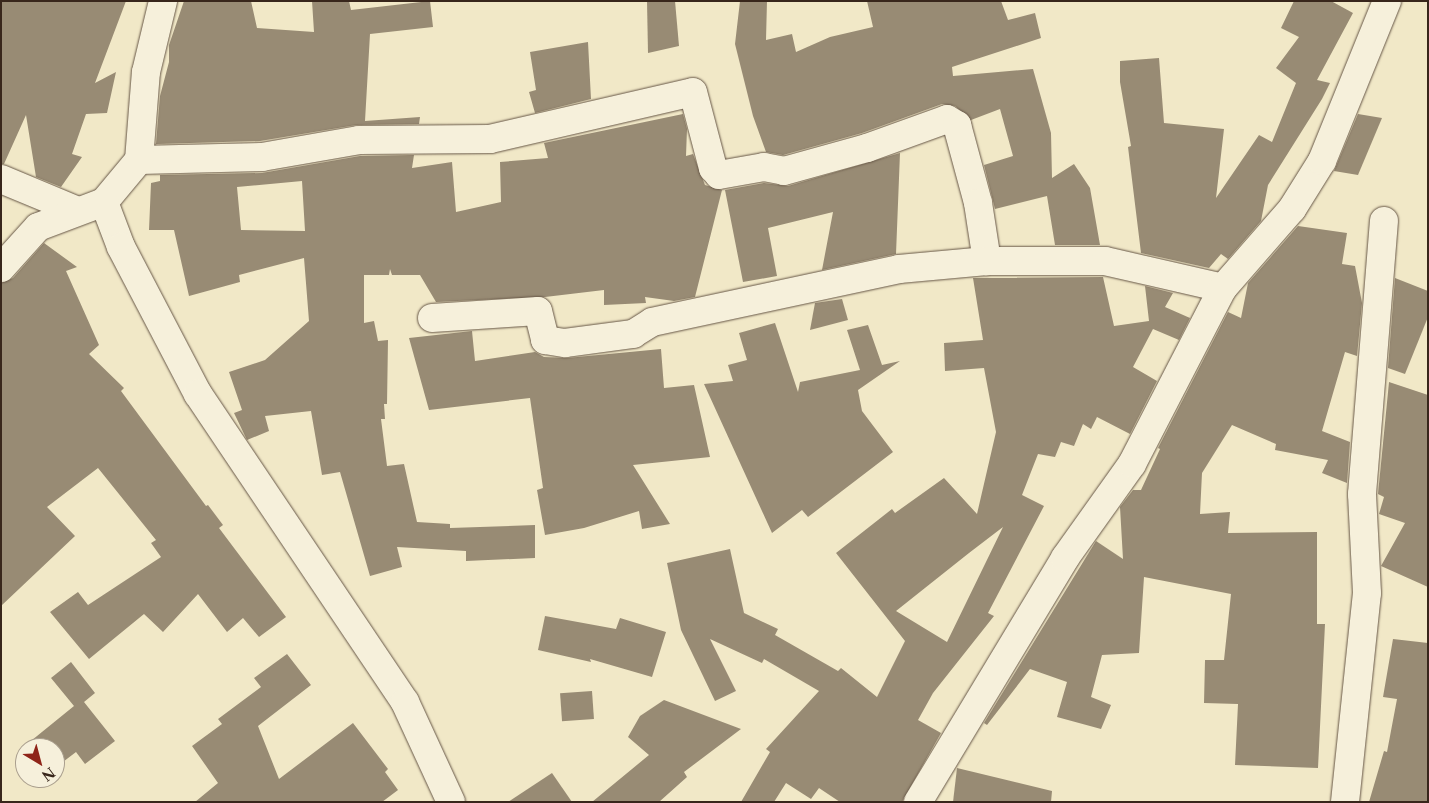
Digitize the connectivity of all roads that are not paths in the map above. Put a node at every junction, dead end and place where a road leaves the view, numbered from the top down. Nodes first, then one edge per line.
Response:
1 (163, 1) edge
2 (1387, 1) edge
3 (139, 160) junction
4 (1, 179) edge
5 (104, 202) junction
6 (78, 211) junction
7 (1384, 221) dead end
8 (987, 261) junction
9 (1, 268) edge
10 (1223, 288) junction
11 (432, 318) dead end
12 (451, 802) edge
13 (918, 802) edge
14 (1346, 802) edge

1 - 3 street
2 - 10 street
3 - 5 street
3 - 8 street
4 - 6 street
5 - 6 street
5 - 12 street
6 - 9 street
7 - 14 street
8 - 10 street
8 - 11 street
10 - 13 street

